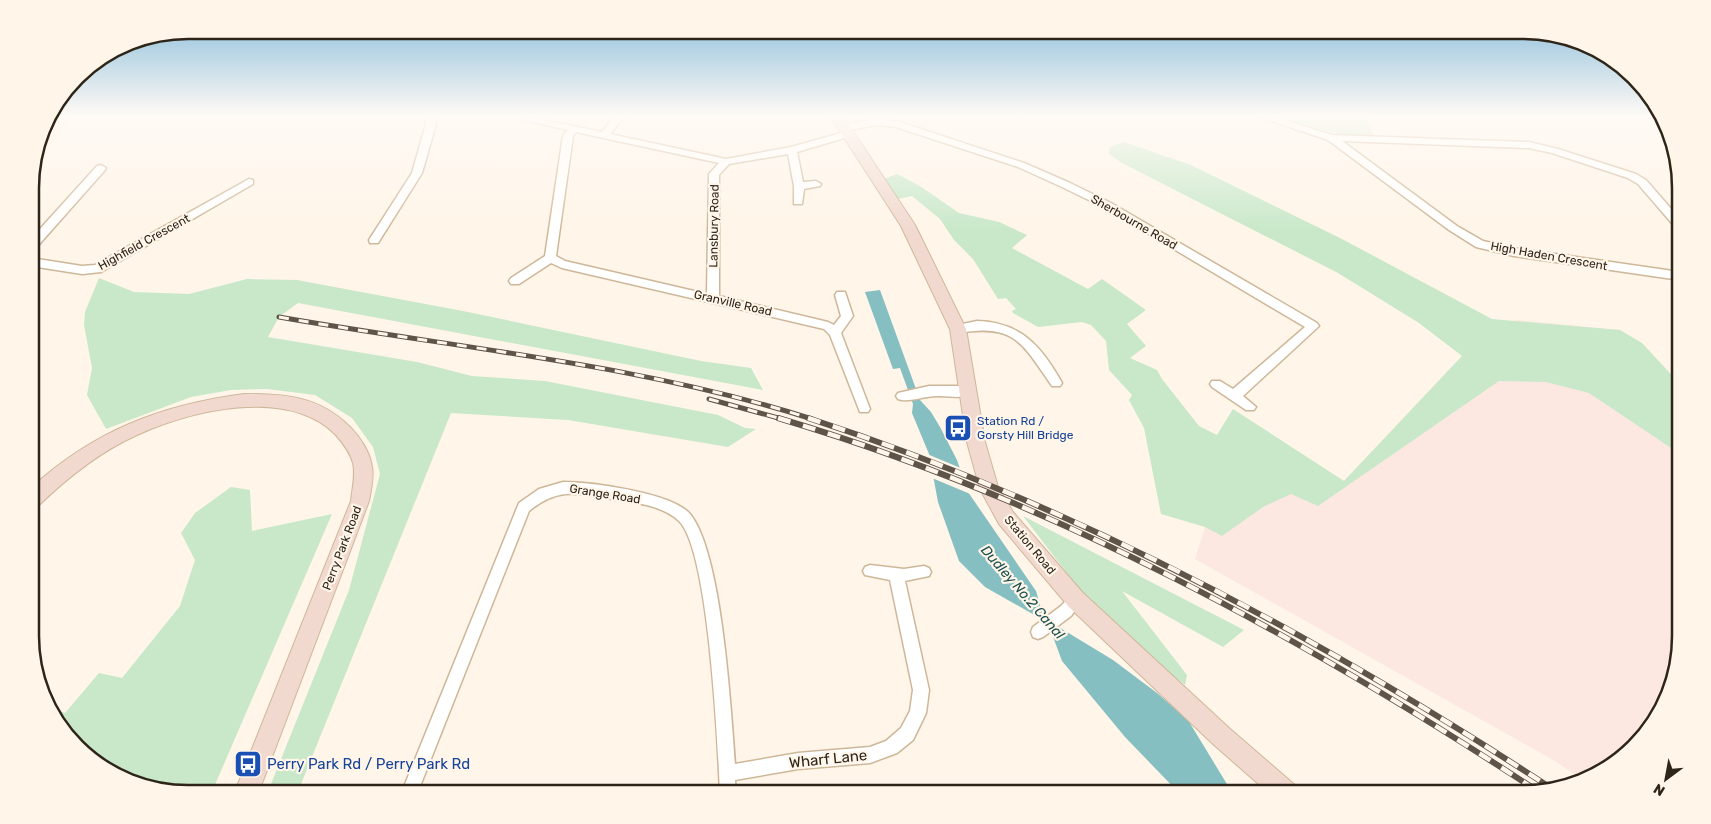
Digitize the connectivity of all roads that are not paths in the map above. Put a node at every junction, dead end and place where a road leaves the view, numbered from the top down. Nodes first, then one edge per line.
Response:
1 (422, 154) edge
2 (565, 154) edge
3 (693, 154) edge
4 (768, 154) edge
5 (793, 154) edge
6 (861, 154) edge
7 (989, 154) edge
8 (1353, 154) edge
9 (1565, 154) edge
10 (726, 162) junction
11 (101, 168) dead end
12 (249, 182) dead end
13 (816, 184) dead end
14 (799, 186) junction
15 (798, 202) dead end
16 (1672, 211) edge
17 (39, 236) edge
18 (374, 240) dead end
19 (550, 258) junction
20 (39, 263) edge
21 (1672, 275) edge
22 (515, 281) dead end
23 (841, 296) dead end
24 (713, 299) junction
25 (958, 329) junction
26 (835, 333) junction
27 (1056, 383) dead end
28 (1216, 384) dead end
29 (968, 391) junction
30 (902, 396) dead end
31 (1234, 396) junction
32 (1250, 407) dead end
33 (864, 409) dead end
34 (39, 493) edge
35 (870, 571) dead end
36 (924, 572) dead end
37 (896, 574) junction
38 (1071, 605) junction
39 (1038, 632) dead end
40 (727, 773) junction
41 (250, 785) edge
42 (413, 785) edge
43 (728, 785) edge
44 (1278, 785) edge

1 - 18 street
2 - 19 street
3 - 10 street
4 - 10 street
5 - 14 street
6 - 25 street, Station Road
7 - 31 street, Sherbourne Road
8 - 21 street, High Haden Crescent
9 - 16 street
10 - 24 street, Lansbury Road
11 - 17 street
12 - 20 street, Highfield Crescent
13 - 14 street
14 - 15 street
19 - 22 street
19 - 24 street, Granville Road
23 - 26 street
24 - 26 street, Granville Road
25 - 27 street
25 - 29 street, Station Road
26 - 33 street
28 - 31 street
29 - 30 street
29 - 38 street, Station Road
31 - 32 street
34 - 41 street, Perry Park Road
35 - 37 street
36 - 37 street
37 - 40 street, Wharf Lane
38 - 39 street
38 - 44 street, Station Road
40 - 42 street, Grange Road
40 - 43 street, Grange Road

